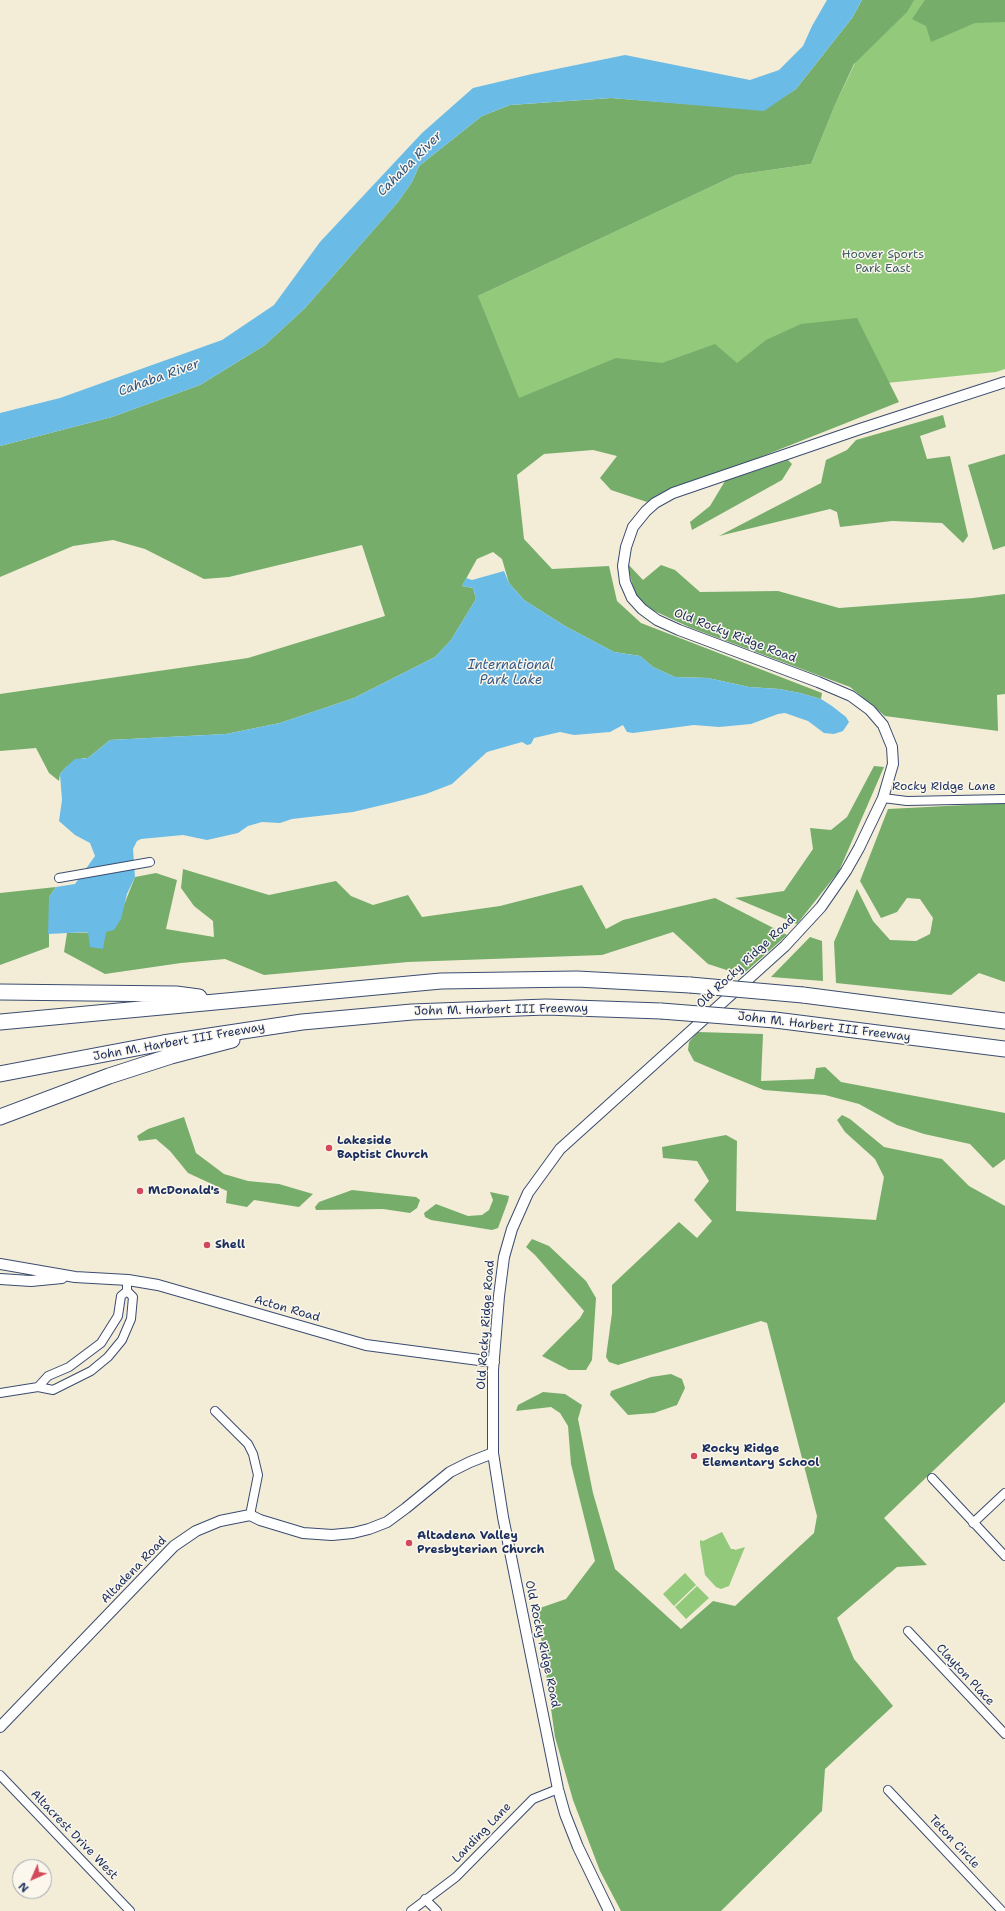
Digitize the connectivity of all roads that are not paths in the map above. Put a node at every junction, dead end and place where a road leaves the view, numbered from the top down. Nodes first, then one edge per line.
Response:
1 (1005, 382) edge
2 (883, 798) junction
3 (1005, 799) edge
4 (150, 862) dead end
5 (59, 878) dead end
6 (0, 992) edge
7 (227, 1000) junction
8 (1005, 1021) edge
9 (0, 1022) edge
10 (302, 1022) junction
11 (1005, 1049) edge
12 (0, 1074) edge
13 (0, 1117) edge
14 (0, 1264) edge
15 (75, 1277) junction
16 (0, 1279) edge
17 (128, 1280) junction
18 (127, 1291) junction
19 (494, 1362) junction
20 (38, 1387) junction
21 (0, 1393) edge
22 (215, 1411) dead end
23 (493, 1453) junction
24 (932, 1478) dead end
25 (1005, 1493) edge
26 (250, 1515) junction
27 (974, 1522) junction
28 (1005, 1556) edge
29 (908, 1631) dead end
30 (0, 1727) edge
31 (1005, 1734) edge
32 (0, 1775) edge
33 (558, 1789) junction
34 (888, 1790) dead end
35 (426, 1899) junction
36 (130, 1911) edge
37 (411, 1911) edge
38 (437, 1911) edge
39 (609, 1911) edge
40 (1002, 1911) edge

1 - 2 street, Old Rocky Ridge Road
2 - 3 street, Rocky Ridge Lane
2 - 19 street, Old Rocky Ridge Road
4 - 5 street
6 - 7 highway
7 - 8 highway, bridge
7 - 9 highway
10 - 11 highway, John M. Harbert III Freeway, bridge
10 - 12 highway, John M. Harbert III Freeway
10 - 13 highway
14 - 15 street, Acton Road
15 - 16 street, Acton Road
15 - 17 street, Acton Road
17 - 18 street
17 - 19 street, Acton Road
18 - 20 street
18 - 20 street
19 - 23 street, Old Rocky Ridge Road
20 - 21 street
22 - 26 street
23 - 26 street
23 - 33 street, Old Rocky Ridge Road
24 - 27 street
25 - 27 street
26 - 30 street, Altadena Road
27 - 28 street
29 - 31 street, Clayton Place
32 - 36 street, Altacrest Drive West
33 - 35 street, Landing Lane
33 - 39 street, Old Rocky Ridge Road
34 - 40 street, Teton Circle
35 - 37 street, Landing Lane
35 - 38 street

